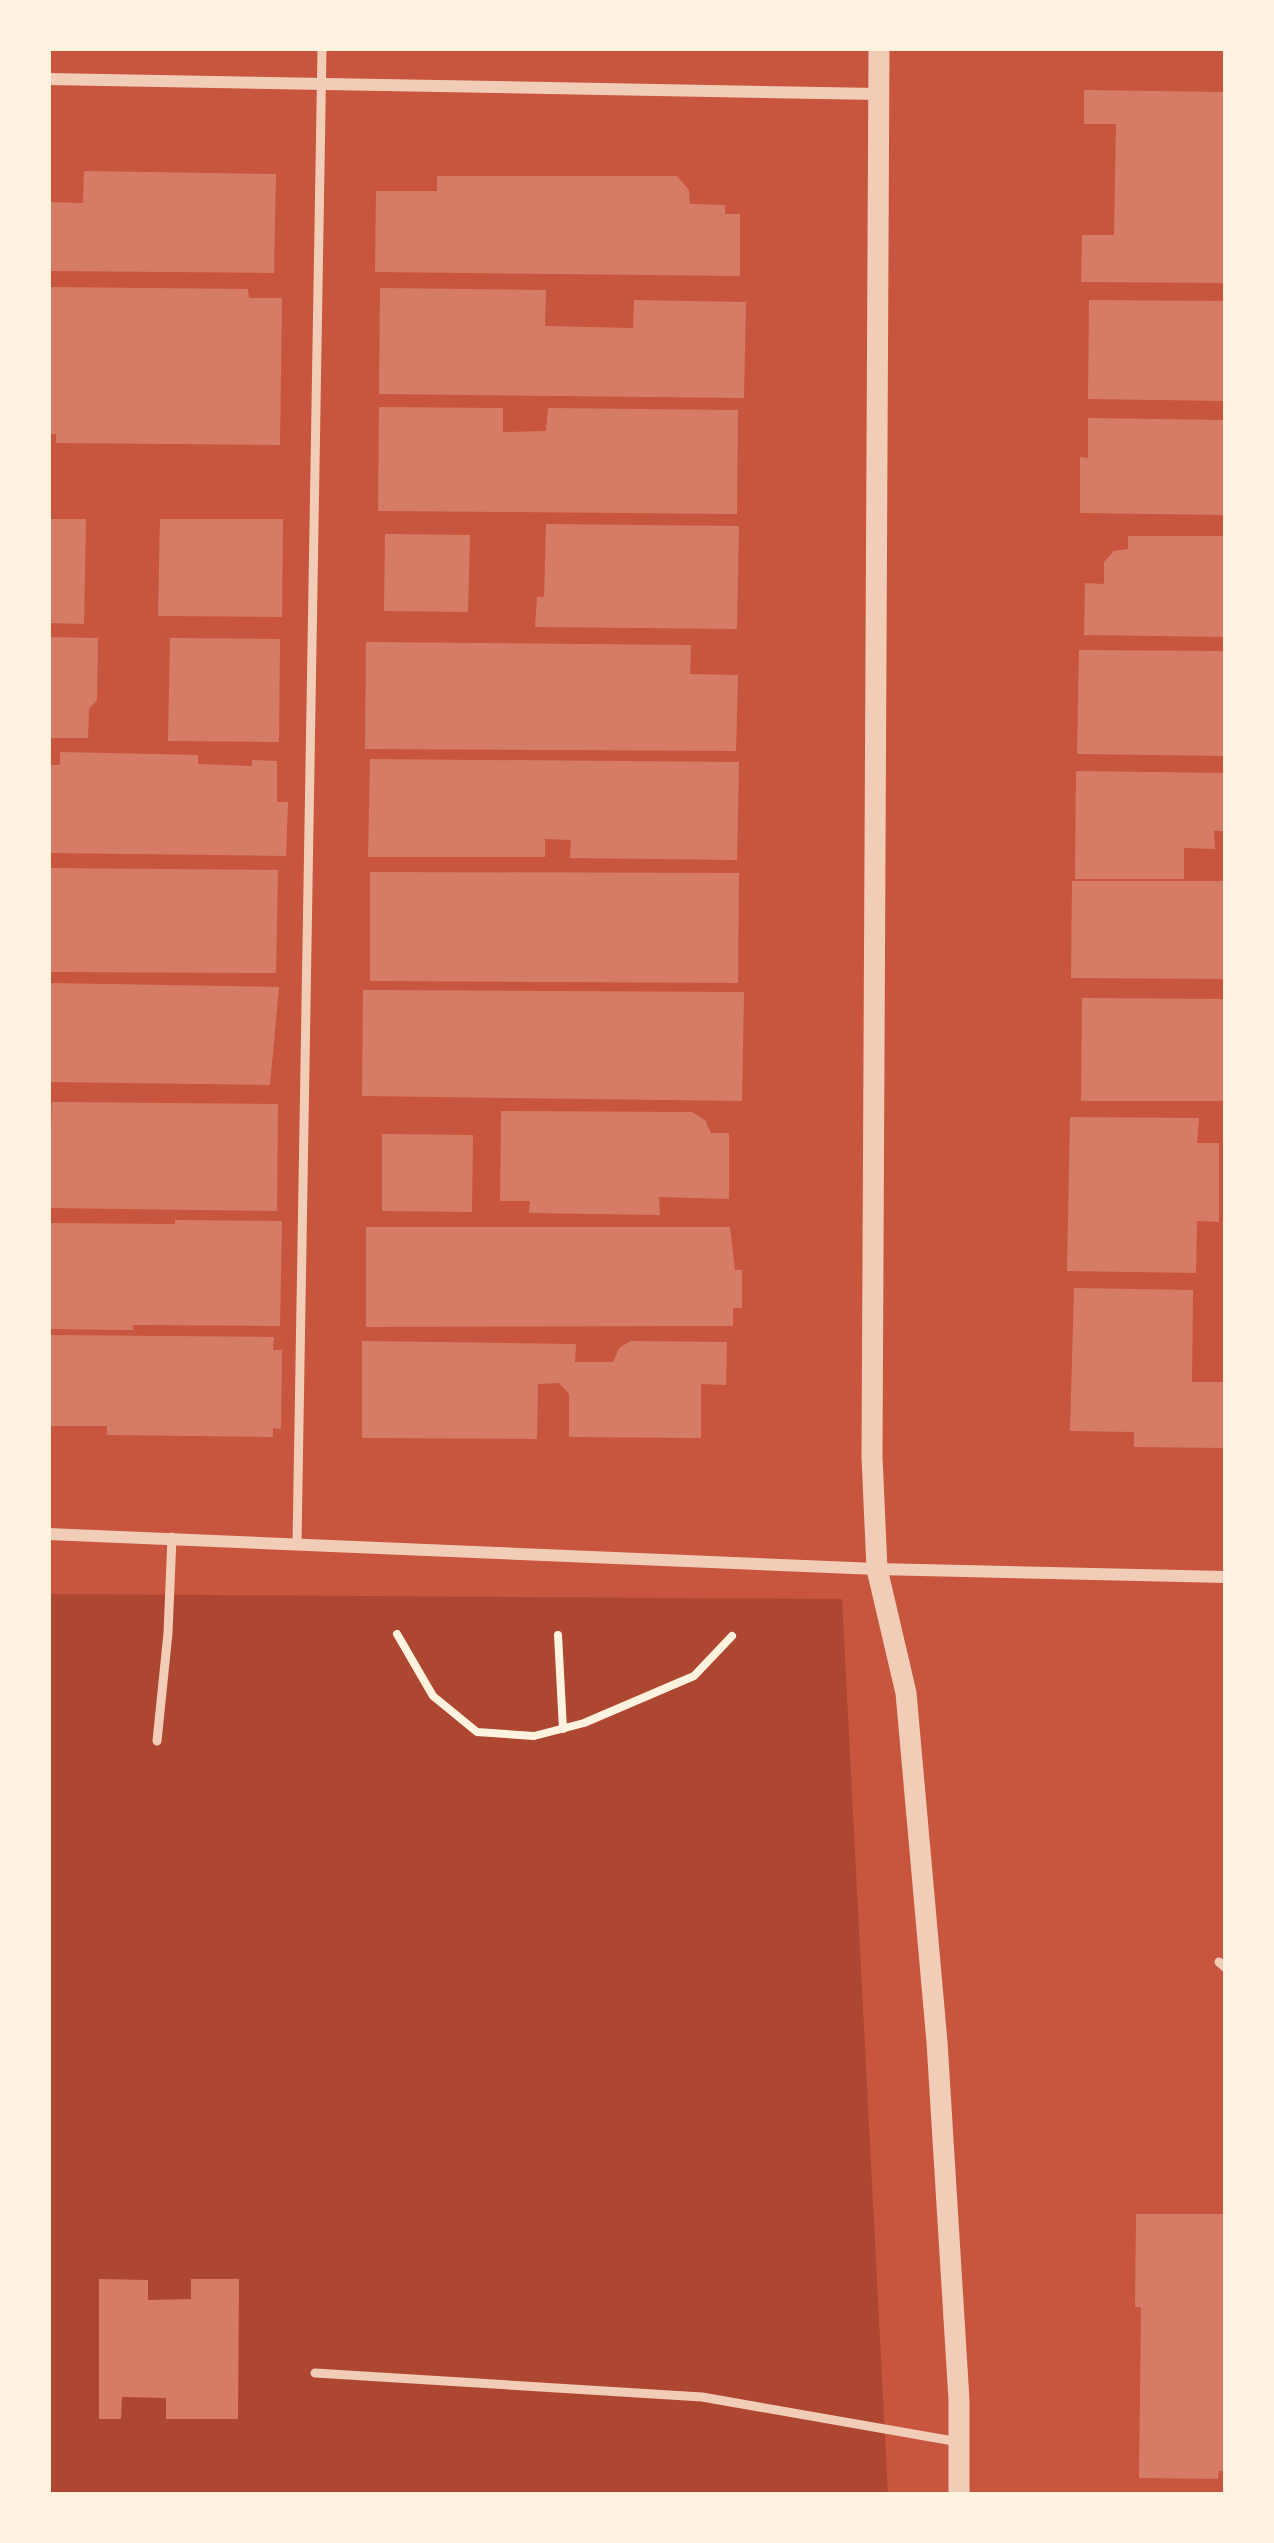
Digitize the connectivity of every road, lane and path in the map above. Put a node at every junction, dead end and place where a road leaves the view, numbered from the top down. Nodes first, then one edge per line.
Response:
1 (322, 48) edge
2 (879, 48) edge
3 (48, 79) edge
4 (322, 82) junction
5 (879, 94) junction
6 (48, 1534) edge
7 (172, 1537) junction
8 (297, 1543) junction
9 (877, 1569) junction
10 (1226, 1577) edge
11 (398, 1634) dead end
12 (558, 1635) dead end
13 (732, 1636) dead end
14 (563, 1729) junction
15 (158, 1742) dead end
16 (315, 2373) dead end
17 (959, 2442) junction
18 (958, 2495) edge

1 - 4 lane
2 - 5 street
3 - 4 street
4 - 5 street
4 - 8 lane
5 - 9 street
6 - 7 street
7 - 8 street
7 - 15 lane
8 - 9 street
9 - 10 street
9 - 17 street
11 - 14 path
12 - 14 path
13 - 14 path
16 - 17 lane
17 - 18 street

